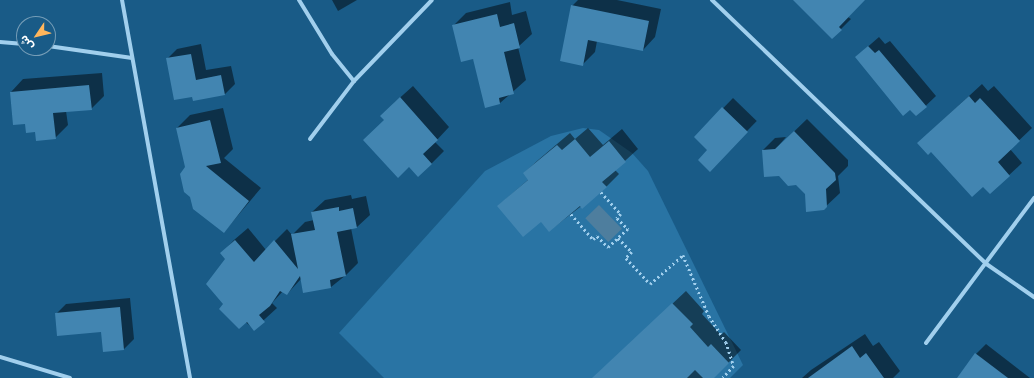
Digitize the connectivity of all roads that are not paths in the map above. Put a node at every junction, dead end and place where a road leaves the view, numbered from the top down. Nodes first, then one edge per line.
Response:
1 (122, 0) edge
2 (298, 0) edge
3 (432, 0) edge
4 (712, 0) edge
5 (0, 42) edge
6 (16, 43) edge
7 (56, 47) edge
8 (132, 58) junction
9 (354, 81) junction
10 (310, 139) dead end
11 (1034, 198) edge
12 (985, 263) junction
13 (1034, 297) edge
14 (926, 343) dead end
15 (0, 357) edge
16 (70, 378) edge
17 (190, 378) edge

1 - 8 street
2 - 9 street
3 - 9 street
4 - 12 street
5 - 6 street
7 - 8 street
8 - 17 street
9 - 10 street
11 - 12 street
12 - 13 street
12 - 14 street
15 - 16 street

